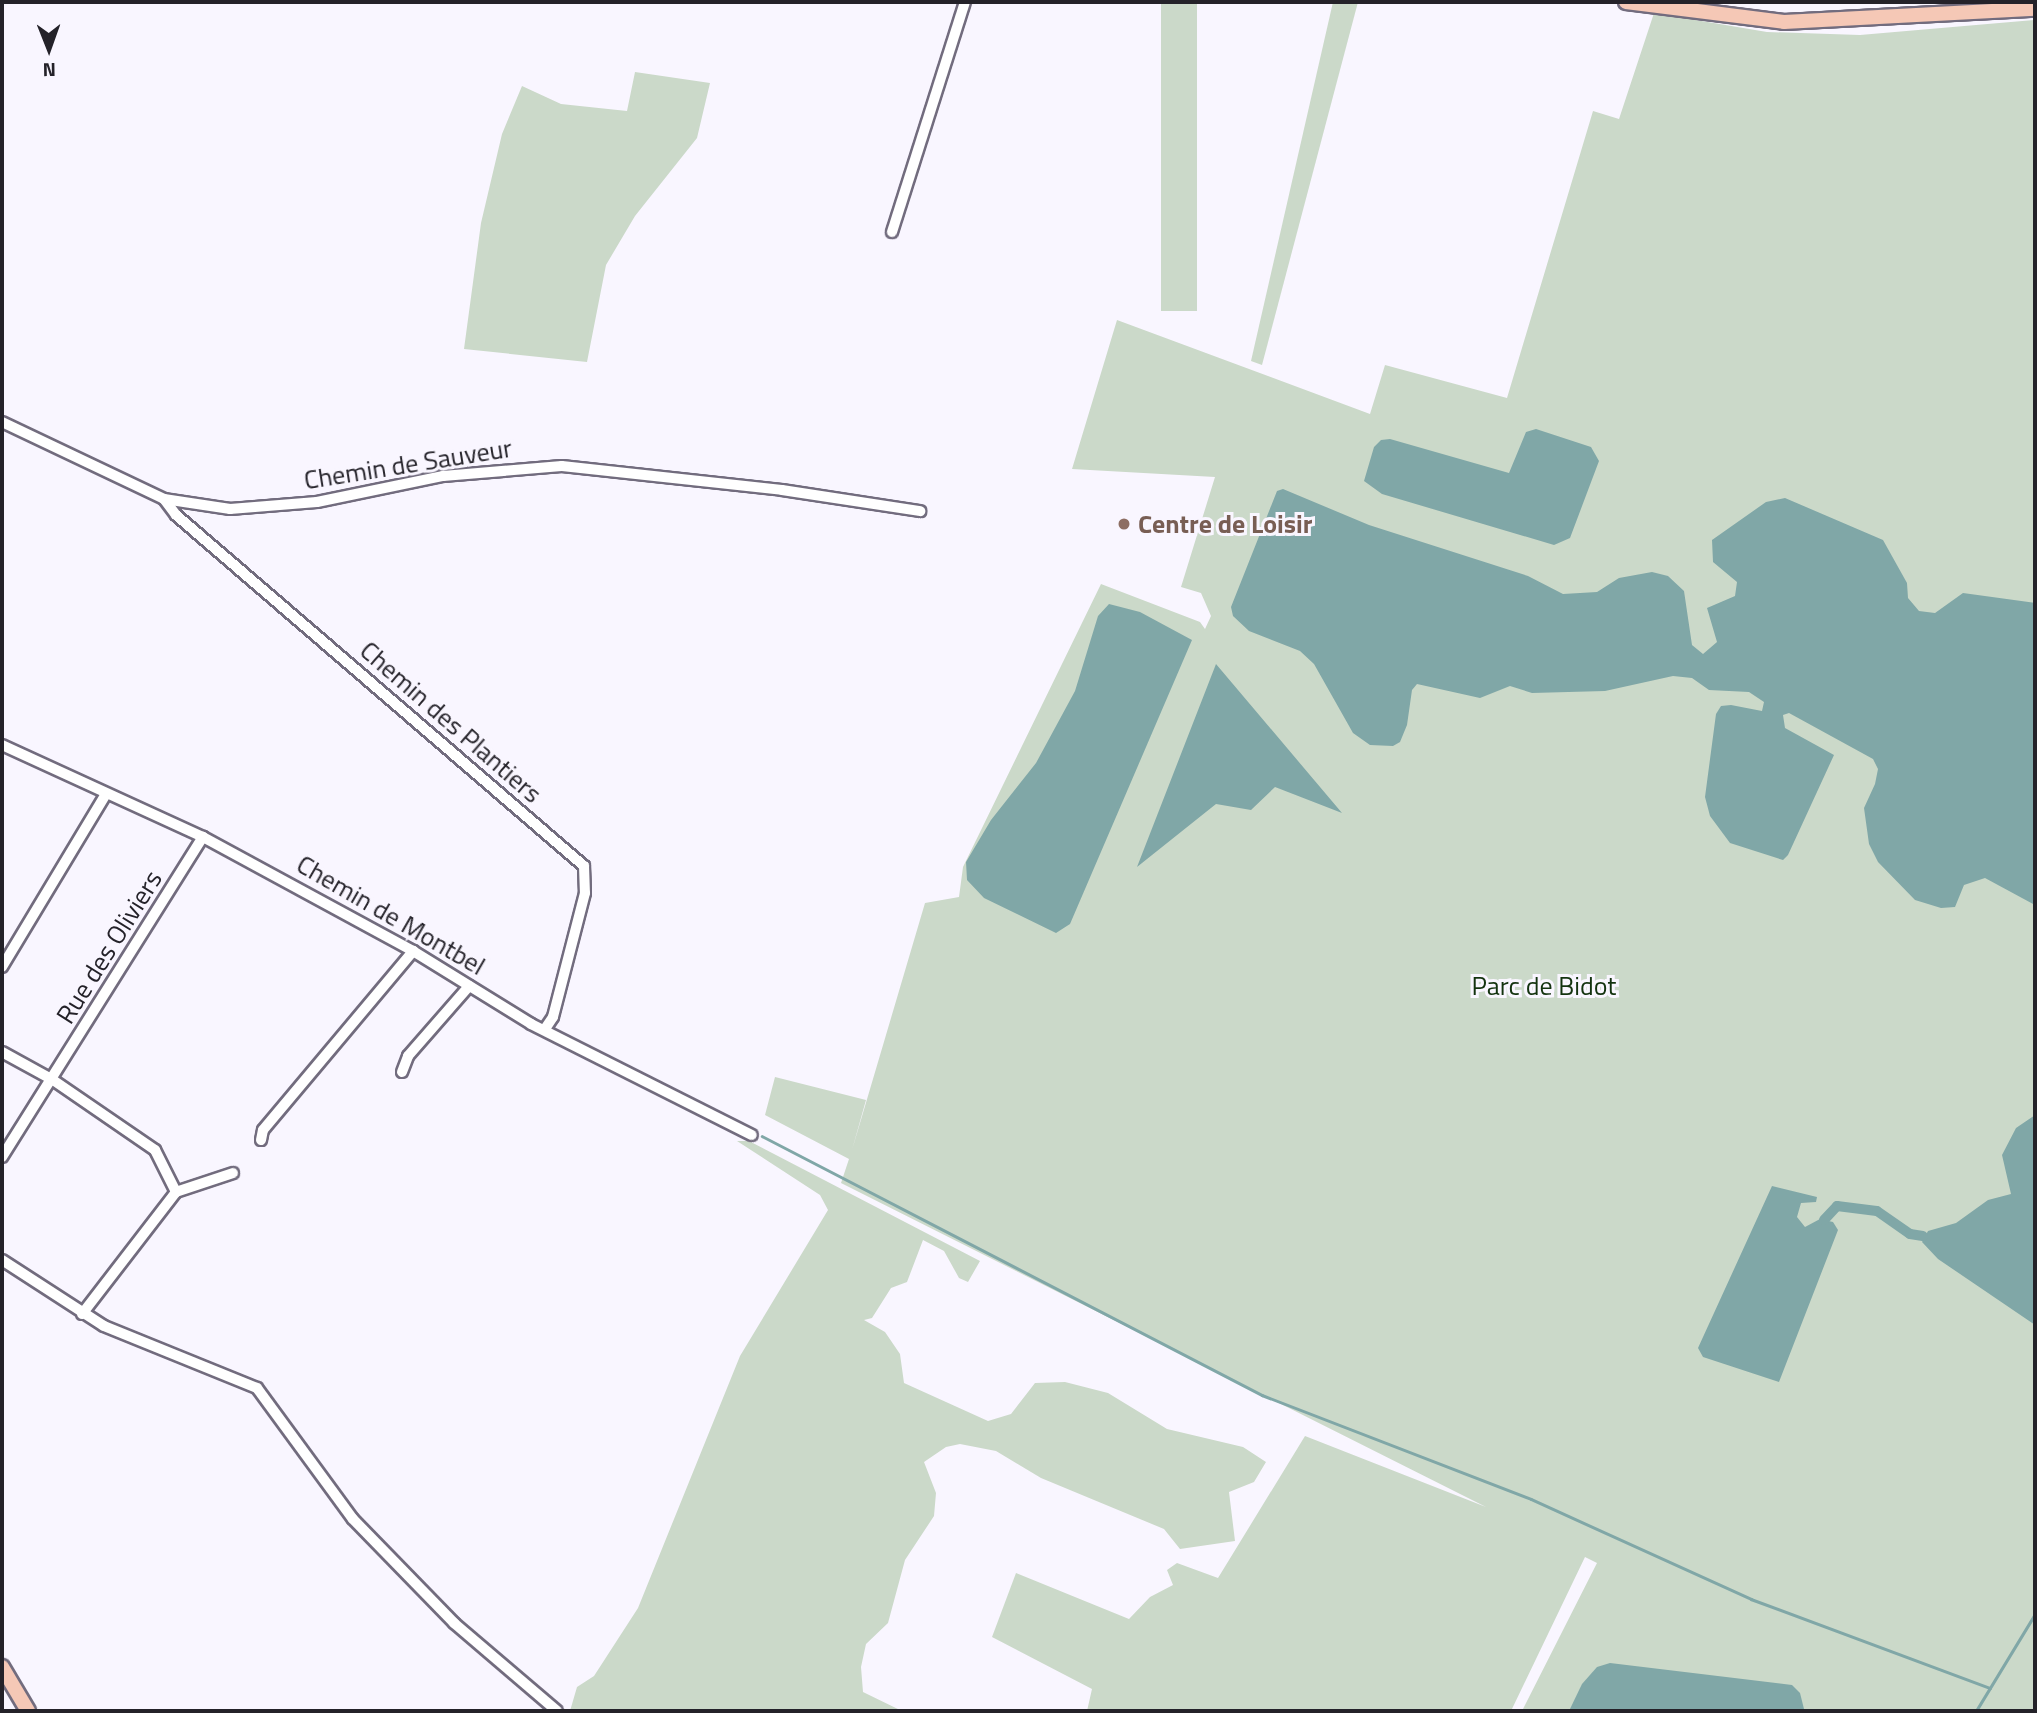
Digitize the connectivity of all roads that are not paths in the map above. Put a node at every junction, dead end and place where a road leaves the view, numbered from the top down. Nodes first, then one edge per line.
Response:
1 (965, 2) edge
2 (1626, 2) edge
3 (2035, 9) edge
4 (892, 232) dead end
5 (2, 422) edge
6 (164, 499) junction
7 (920, 511) dead end
8 (2, 745) edge
9 (106, 794) junction
10 (203, 837) junction
11 (413, 951) junction
12 (2, 967) edge
13 (469, 986) junction
14 (545, 1029) junction
15 (2, 1052) edge
16 (402, 1072) dead end
17 (53, 1080) junction
18 (752, 1135) dead end
19 (261, 1140) dead end
20 (2, 1157) edge
21 (233, 1173) dead end
22 (176, 1192) junction
23 (2, 1260) edge
24 (82, 1314) junction
25 (2, 1667) edge
26 (28, 1711) edge
27 (557, 1711) edge

1 - 4 street
2 - 3 main road
5 - 6 street, Chemin de Sauveur
6 - 7 street, Chemin de Sauveur
6 - 14 street, Chemin des Plantiers
8 - 9 street, Chemin de Montbel
9 - 10 street, Chemin de Montbel
9 - 12 street
10 - 11 street, Chemin de Montbel
10 - 17 street, Rue des Oliviers
11 - 13 street, Chemin de Montbel
11 - 19 street
13 - 14 street, Chemin de Montbel
13 - 16 street
14 - 18 street, Chemin de Montbel
15 - 17 street
17 - 20 street, Rue des Oliviers
17 - 22 street
21 - 22 street
22 - 24 street
23 - 24 street
24 - 27 street
25 - 26 main road

